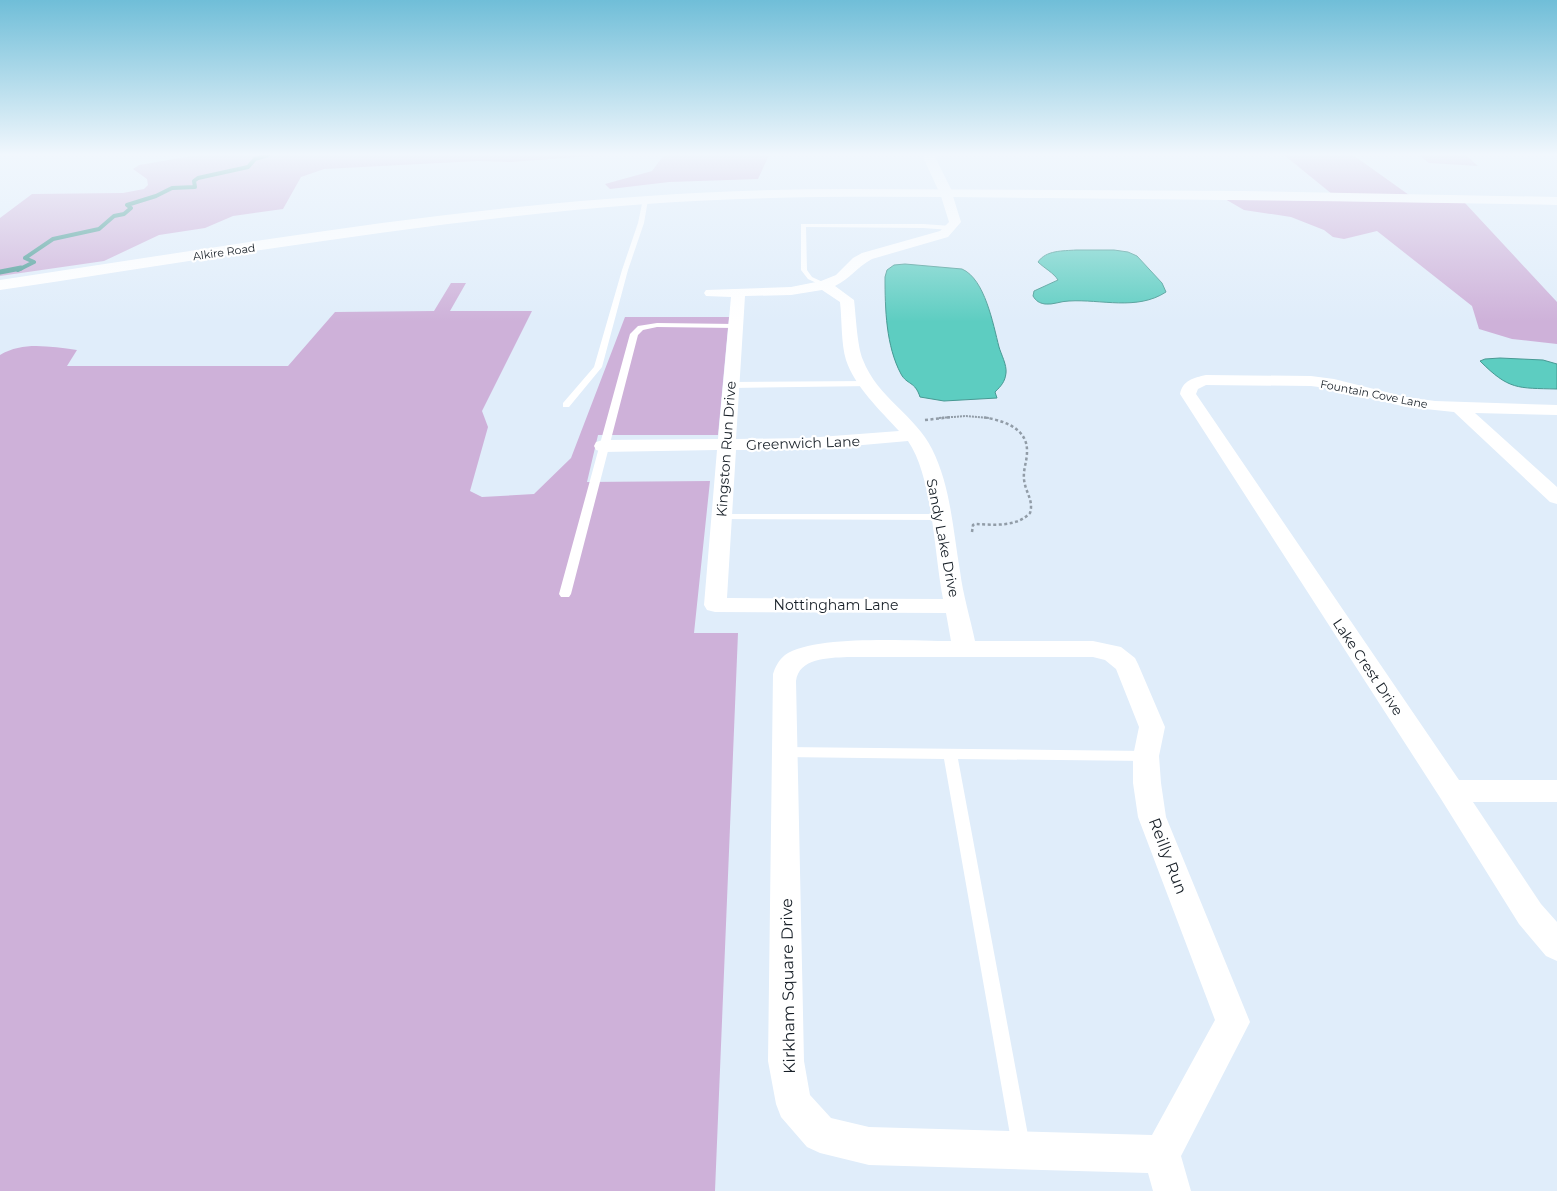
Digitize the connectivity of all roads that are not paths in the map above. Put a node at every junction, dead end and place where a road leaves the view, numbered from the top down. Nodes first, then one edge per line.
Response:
1 (538, 211) edge
2 (643, 211) edge
3 (951, 211) edge
4 (951, 228) junction
5 (0, 285) edge
6 (824, 285) junction
7 (738, 292) junction
8 (711, 293) dead end
9 (735, 326) junction
10 (868, 384) junction
11 (731, 385) junction
12 (1192, 385) joint
13 (566, 405) dead end
14 (1460, 408) junction
15 (1557, 410) edge
16 (907, 429) junction
17 (726, 445) junction
18 (603, 446) junction
19 (1557, 498) edge
20 (941, 517) junction
21 (721, 518) junction
22 (565, 594) dead end
23 (715, 605) joint
24 (957, 606) junction
25 (964, 649) junction
26 (784, 752) junction
27 (950, 754) junction
28 (1146, 756) junction
29 (1451, 791) junction
30 (1557, 791) edge
31 (1557, 946) edge
32 (1022, 1150) junction
33 (1162, 1154) junction
34 (1172, 1191) edge

1 - 5 main road, Alkire Road
2 - 13 lane
3 - 4 street
4 - 6 street
4 - 6 lane
6 - 7 street
6 - 10 street, Sandy Lake Drive
7 - 8 street
7 - 9 street, Kingston Run Drive
9 - 11 street, Kingston Run Drive
9 - 18 lane
10 - 11 lane
10 - 16 street, Sandy Lake Drive
11 - 17 street, Kingston Run Drive
12 - 14 street, Fountain Cove Lane
12 - 29 street, Lake Crest Drive
14 - 15 street, Fountain Cove Lane
14 - 19 street
16 - 17 street, Greenwich Lane
16 - 20 street, Sandy Lake Drive
17 - 18 street, Greenwich Lane
17 - 21 street, Kingston Run Drive
18 - 22 lane
20 - 21 lane
20 - 24 street, Sandy Lake Drive
21 - 23 street, Kingston Run Drive
23 - 24 street, Nottingham Lane
24 - 25 street, Sandy Lake Drive
25 - 26 street, Kirkham Square Drive
25 - 28 street, Reilly Run
26 - 27 lane
26 - 32 street, Kirkham Square Drive
27 - 28 lane
27 - 32 lane
28 - 33 street, Reilly Run
29 - 30 street
29 - 31 street, Lake Crest Drive
32 - 33 street, Kirkham Square Drive
33 - 34 street

